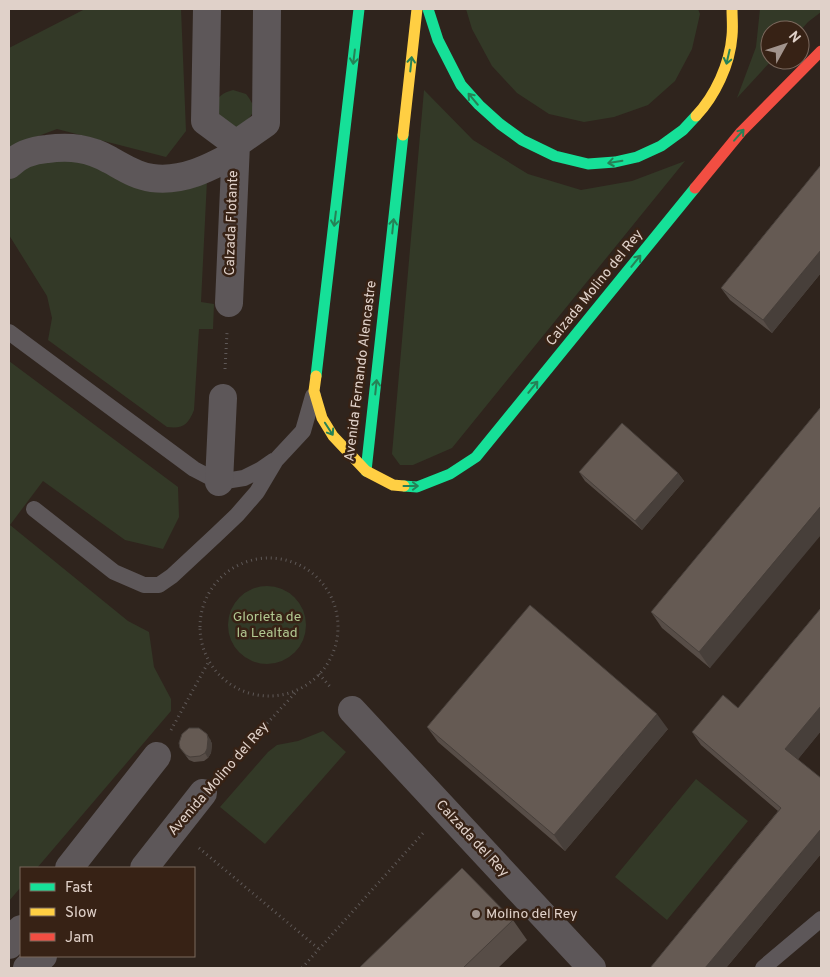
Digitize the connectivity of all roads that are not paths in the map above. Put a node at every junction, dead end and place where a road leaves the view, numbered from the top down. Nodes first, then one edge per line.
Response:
1 (207, 9) edge
2 (268, 9) edge
3 (359, 9) edge
4 (417, 9) edge
5 (428, 9) edge
6 (732, 9) edge
7 (821, 51) edge
8 (235, 149) junction
9 (9, 165) edge
10 (229, 303) road end
11 (9, 332) edge
12 (314, 391) junction
13 (223, 398) road end
14 (276, 460) junction
15 (366, 471) junction
16 (219, 482) junction
17 (34, 509) dead end
18 (352, 710) dead end
19 (157, 756) road end
20 (203, 793) road end
21 (70, 867) edge
22 (145, 867) edge
23 (821, 919) edge
24 (20, 931) edge
25 (9, 945) edge
26 (42, 957) edge
27 (27, 968) edge
28 (592, 968) edge
29 (763, 968) edge

1 - 8 street
2 - 8 street
3 -> 12 street, Avenida Fernando Alencastre
15 -> 4 street, Avenida Fernando Alencastre
6 -> 5 street
15 -> 7 street, Calzada Molino del Rey
8 - 9 street
8 - 10 street, Calzada Flotante
11 - 16 lane
12 - 14 lane
12 -> 15 street, Avenida Fernando Alencastre
13 - 16 street
14 - 16 lane
14 - 17 lane
18 - 28 street, Calzada del Rey
19 - 21 street
20 - 22 street, Avenida Molino del Rey
23 - 29 lane
24 - 25 street
26 - 27 street

